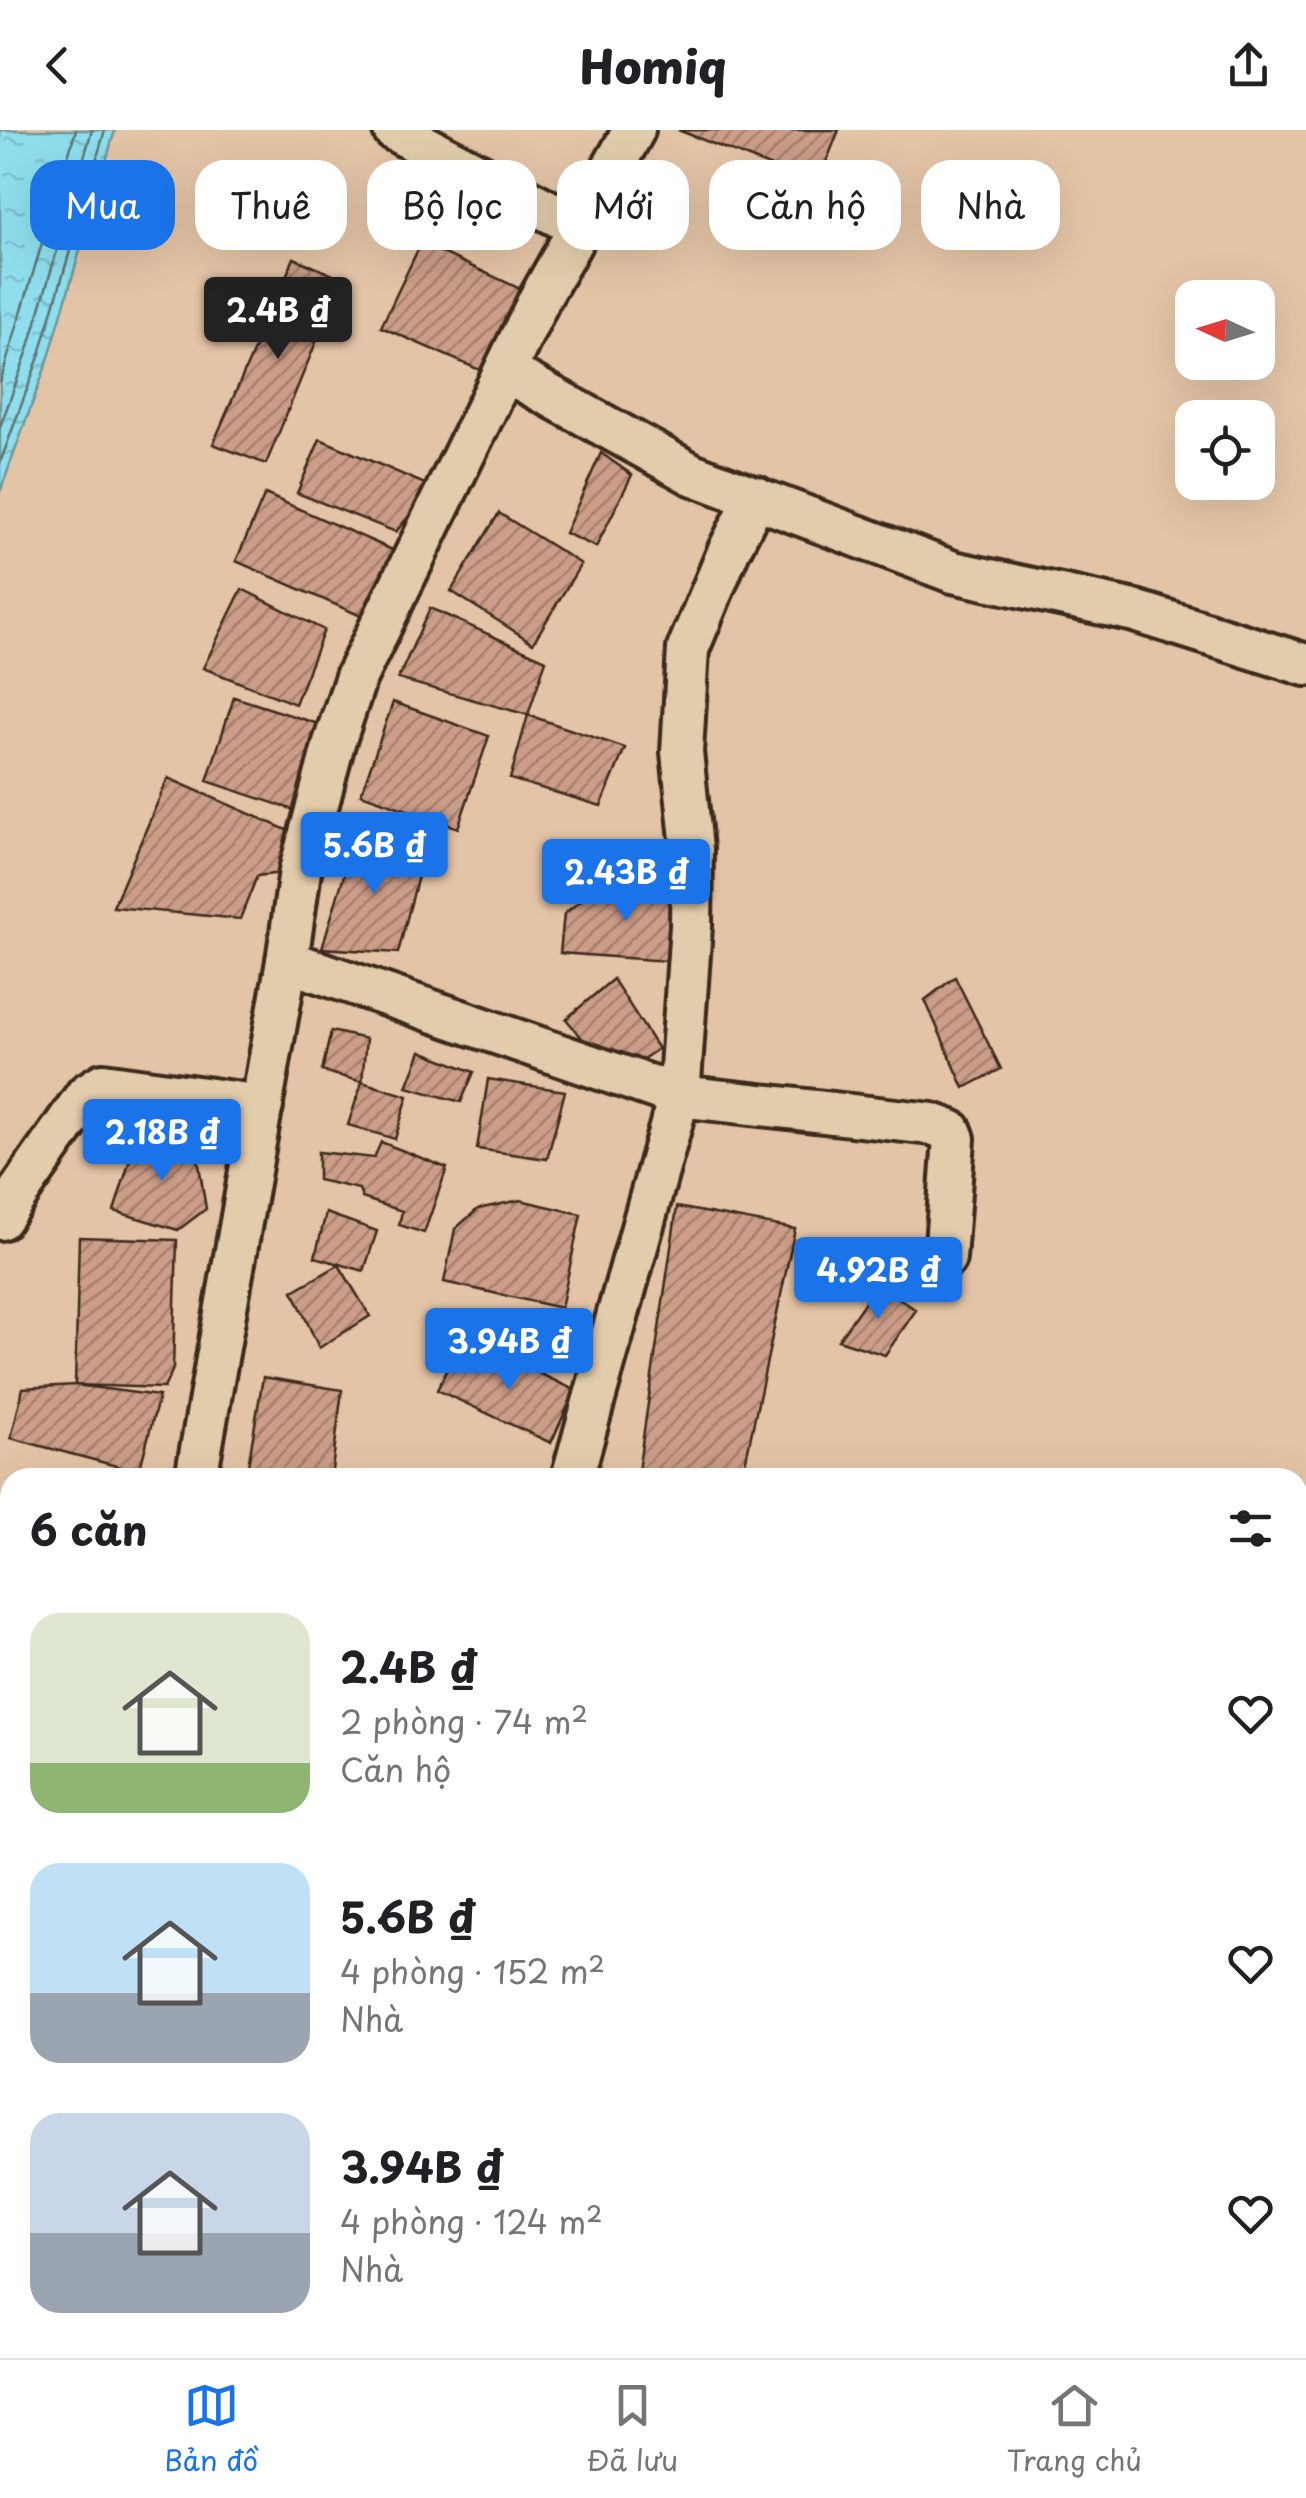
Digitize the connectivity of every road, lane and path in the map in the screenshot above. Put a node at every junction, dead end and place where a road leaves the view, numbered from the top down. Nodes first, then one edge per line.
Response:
1 (394, 130) edge
2 (634, 130) edge
3 (618, 160) edge
4 (557, 215) edge
5 (568, 250) edge
6 (506, 372) junction
7 (756, 497) junction
8 (1306, 665) edge
9 (287, 961) junction
10 (679, 1096) junction
11 (262, 1106) junction
12 (0, 1218) edge
13 (945, 1258) dead end
14 (198, 1468) edge
15 (575, 1468) edge

1 - 4 street
2 - 3 street
5 - 6 street
6 - 7 street
6 - 9 street
7 - 8 street
7 - 10 street
9 - 10 street
9 - 11 street
10 - 13 street
10 - 15 street
11 - 12 street
11 - 14 street

